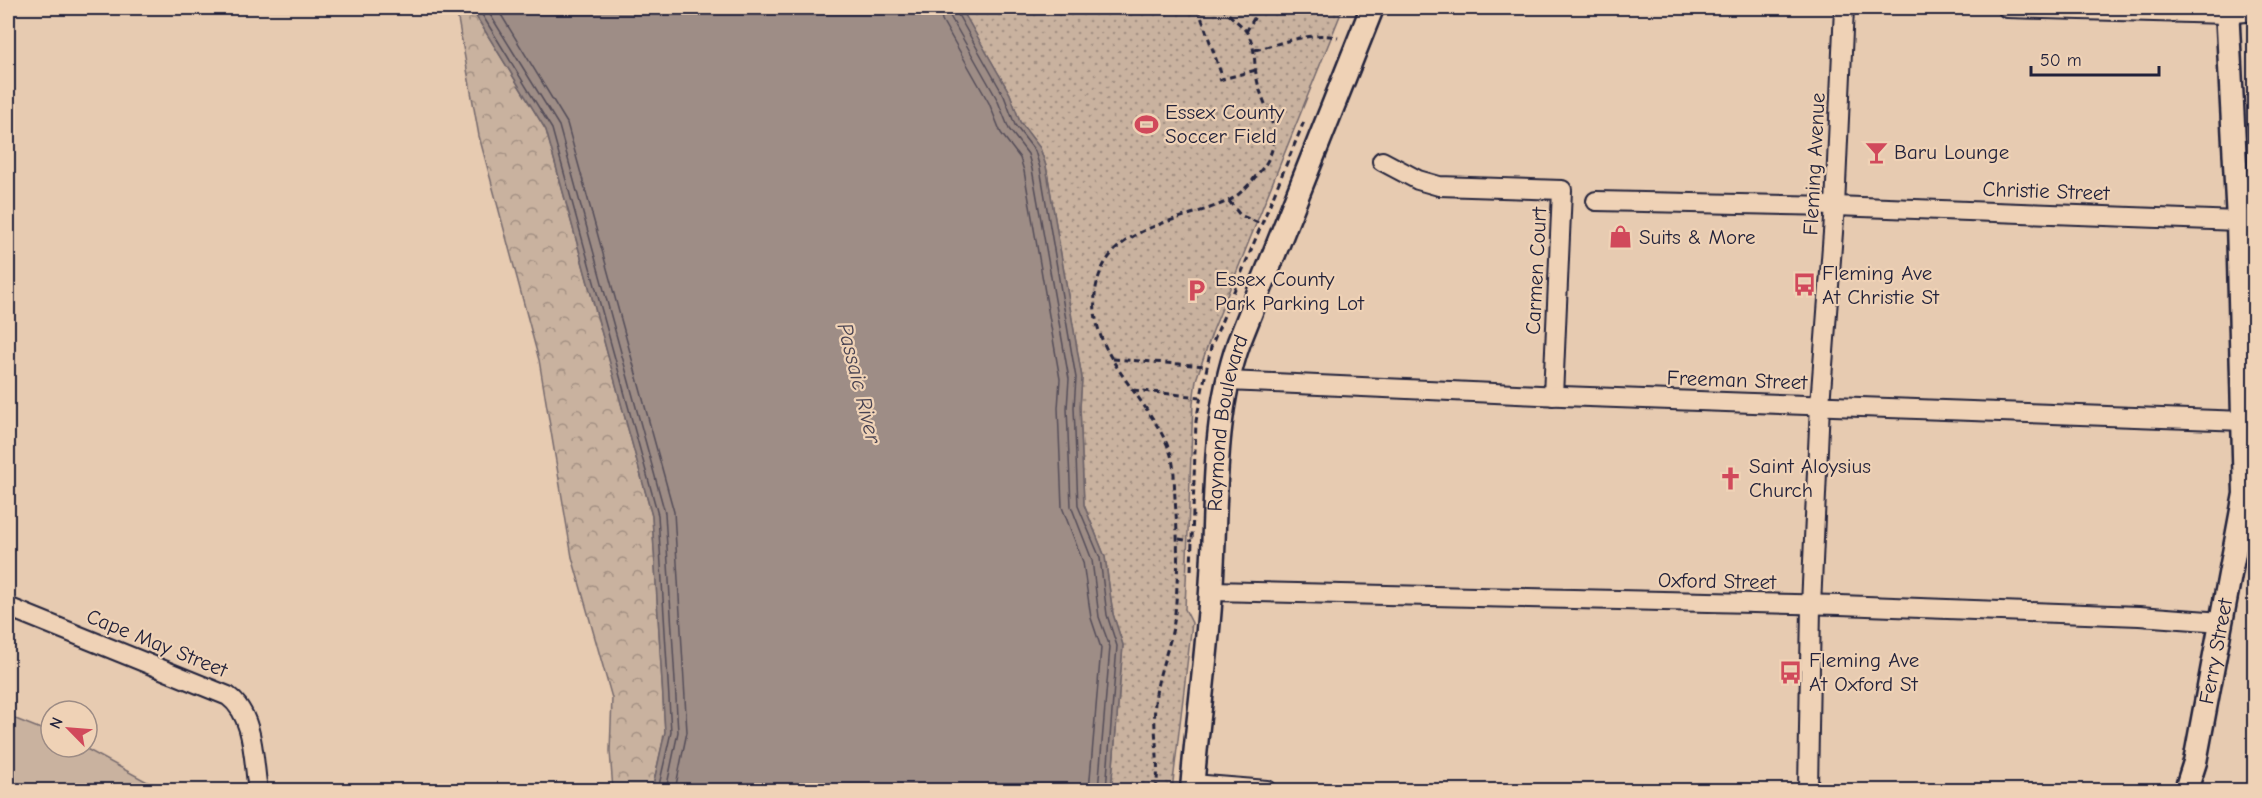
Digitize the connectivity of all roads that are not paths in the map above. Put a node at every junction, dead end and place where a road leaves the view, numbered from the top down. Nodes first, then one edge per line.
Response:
1 (1372, 8) edge
2 (1844, 8) edge
3 (2007, 8) edge
4 (2227, 11) edge
5 (2254, 11) edge
6 (1382, 161) dead end
7 (1596, 201) dead end
8 (1835, 206) junction
9 (2246, 220) edge
10 (1227, 381) junction
11 (1553, 396) junction
12 (1820, 405) junction
13 (2244, 421) junction
14 (1211, 591) junction
15 (1811, 606) junction
16 (8, 607) edge
17 (2222, 622) junction
18 (2195, 762) junction
19 (1192, 787) edge
20 (258, 790) edge
21 (1267, 790) edge
22 (1808, 790) edge
23 (2186, 790) edge
24 (2195, 790) edge

1 - 10 main road, Raymond Boulevard
2 - 8 street, Fleming Avenue
3 - 4 street
4 - 5 street
4 - 9 main road, Ferry Street
6 - 11 street, Carmen Court
7 - 8 street, Christie Street
8 - 9 street, Christie Street
8 - 12 street, Fleming Avenue
9 - 13 main road, Ferry Street
10 - 11 street, Freeman Street
10 - 14 main road, Raymond Boulevard
11 - 12 street, Freeman Street
12 - 13 street, Freeman Street
12 - 15 street, Fleming Avenue
13 - 17 main road, Ferry Street
14 - 15 street, Oxford Street
14 - 19 main road, Raymond Boulevard
15 - 17 street, Oxford Street
15 - 22 street, Fleming Avenue
16 - 20 street, Cape May Street
17 - 18 main road, Ferry Street
18 - 23 main road
18 - 24 street, Ferry Street
19 - 21 street

